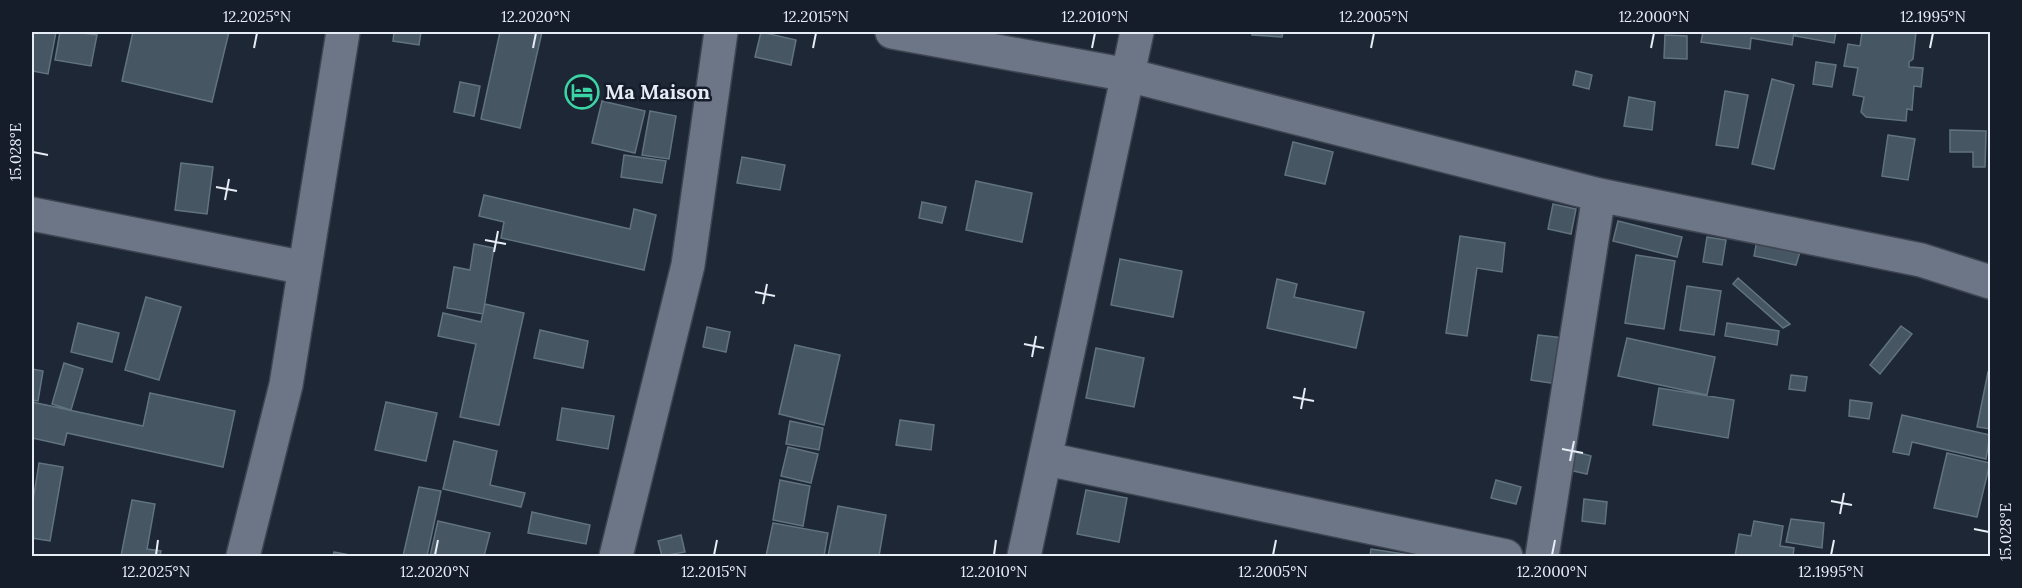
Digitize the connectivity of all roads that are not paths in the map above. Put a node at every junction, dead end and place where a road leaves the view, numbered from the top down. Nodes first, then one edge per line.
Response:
1 (343, 32) edge
2 (721, 32) edge
3 (892, 32) edge
4 (1137, 32) edge
5 (1128, 75) junction
6 (1599, 195) junction
7 (32, 214) edge
8 (305, 268) junction
9 (1990, 282) edge
10 (1047, 459) junction
11 (243, 556) edge
12 (616, 556) edge
13 (1024, 556) edge
14 (1506, 556) edge
15 (1542, 556) edge

1 - 8 street
2 - 12 street
3 - 5 street
4 - 5 street
5 - 6 street
5 - 10 street
6 - 9 street
6 - 15 street
7 - 8 street
8 - 11 street
10 - 13 street
10 - 14 street

